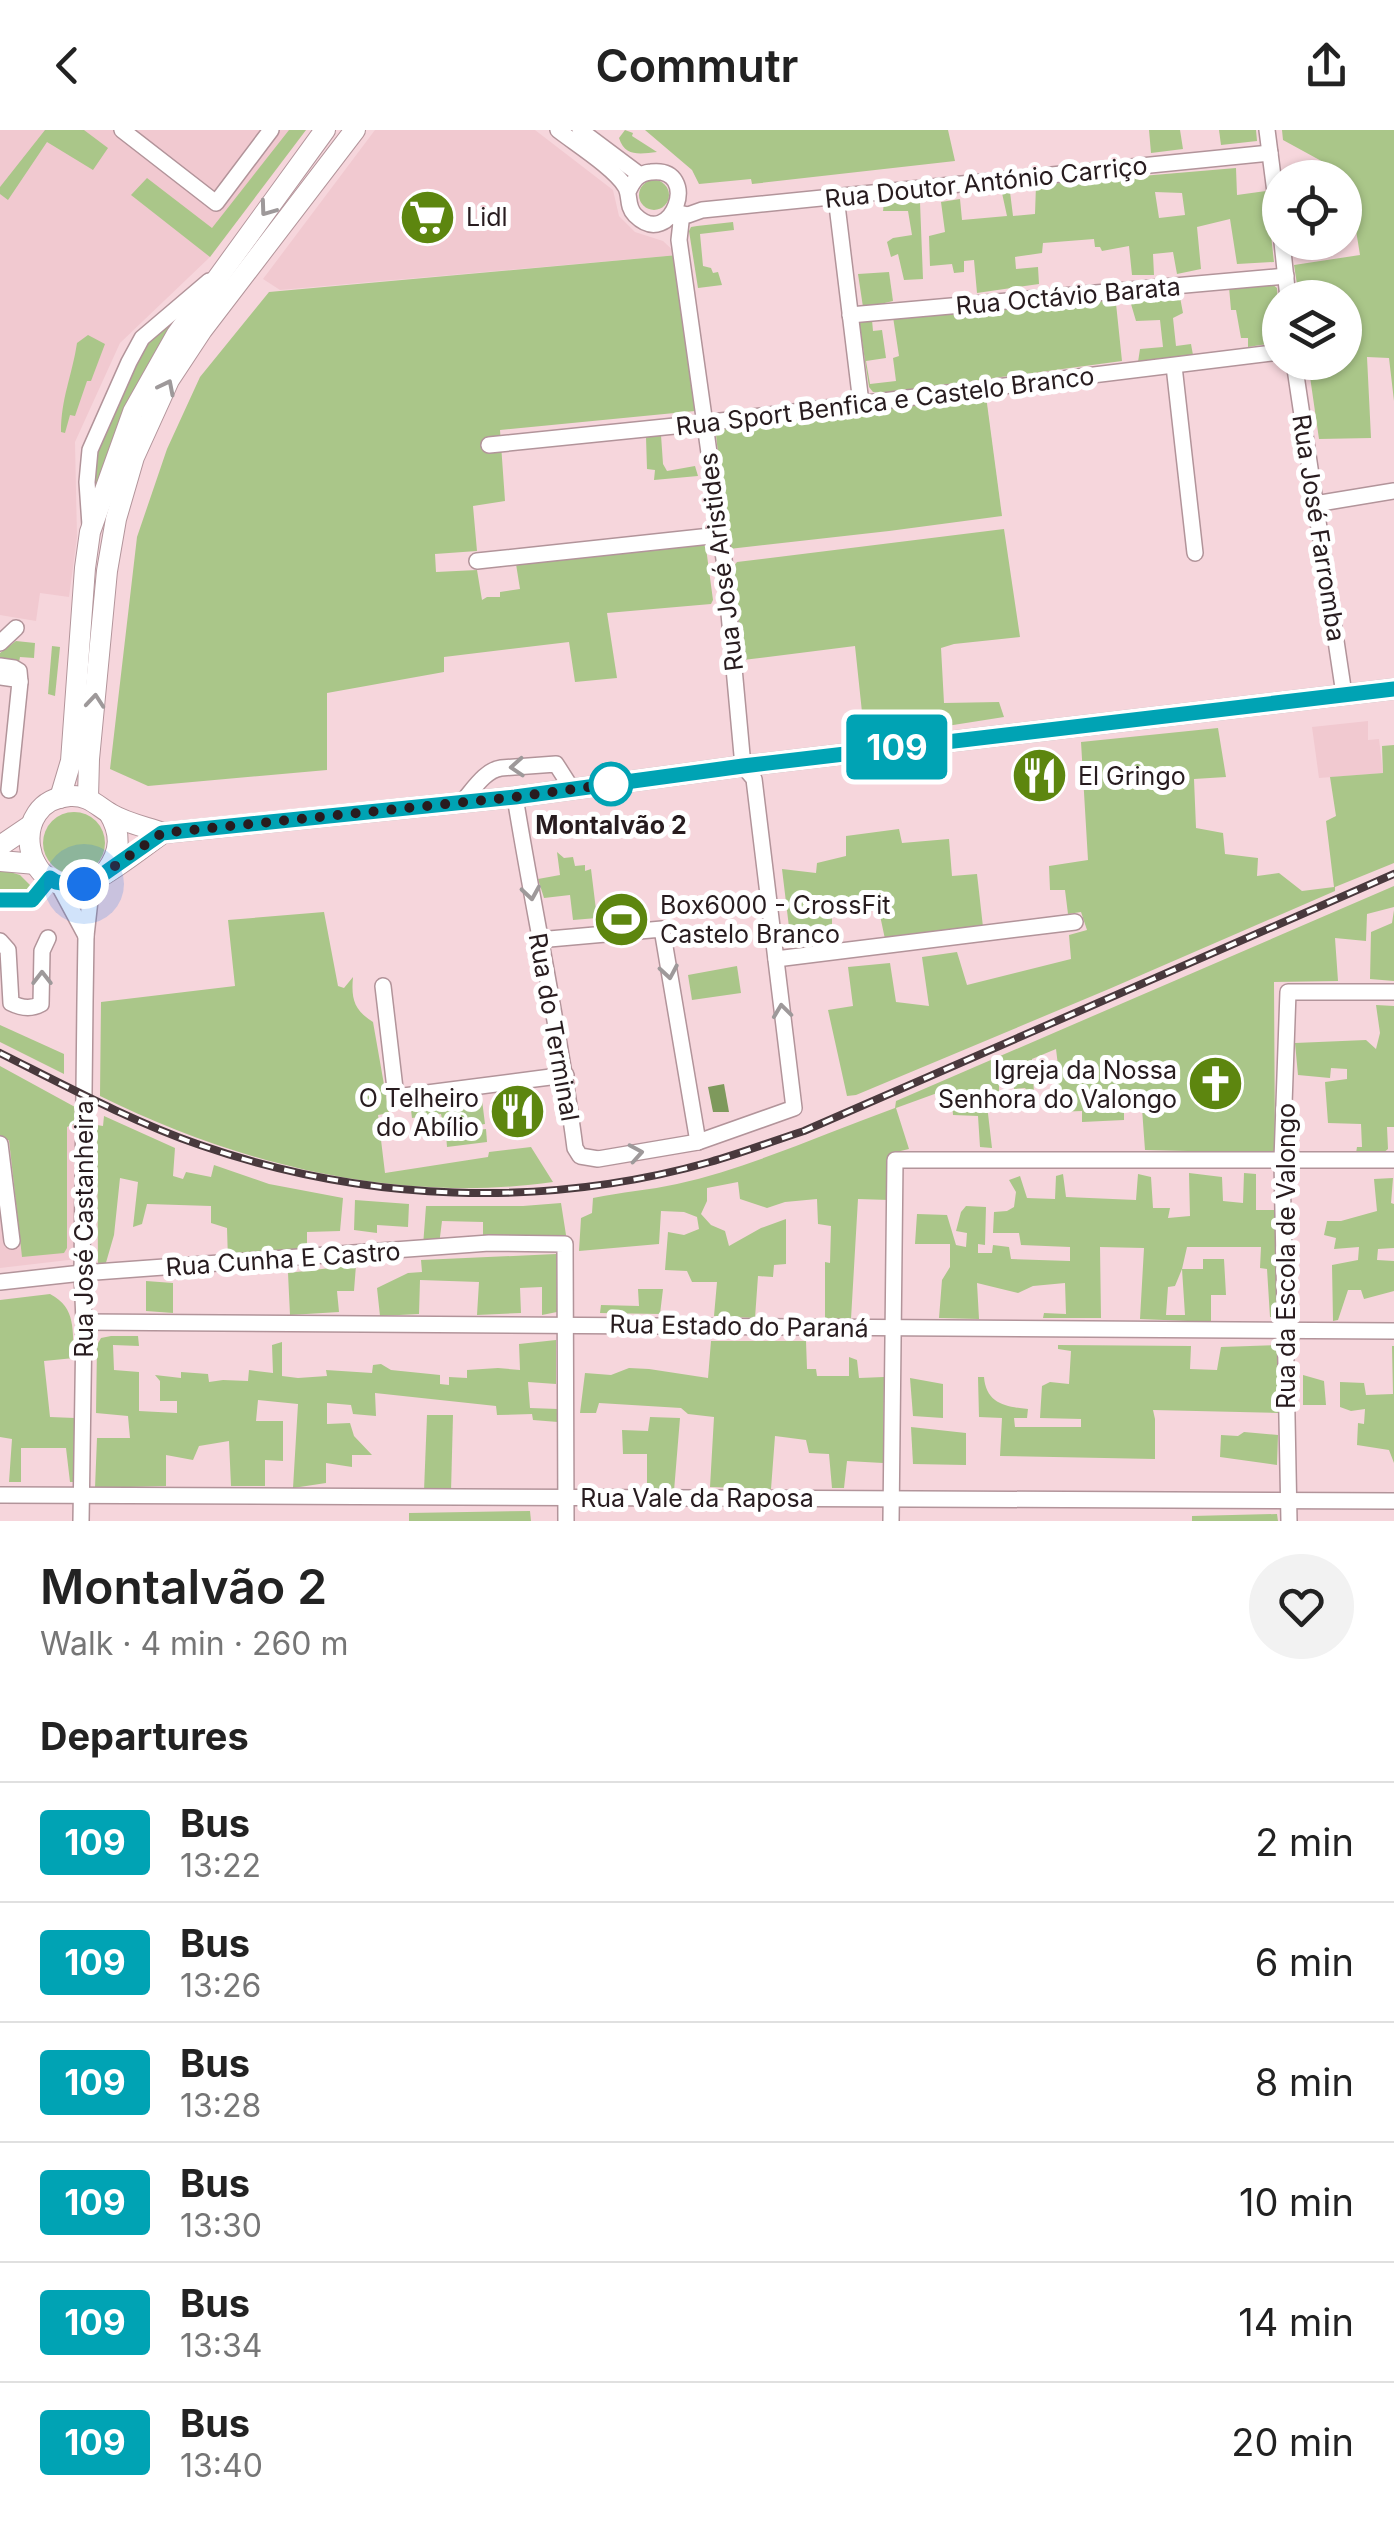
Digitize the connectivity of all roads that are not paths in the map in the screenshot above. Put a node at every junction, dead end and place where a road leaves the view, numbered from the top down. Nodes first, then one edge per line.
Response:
1 (122, 130) edge
2 (271, 130) edge
3 (325, 130) edge
4 (355, 130) edge
5 (558, 130) edge
6 (580, 130) edge
7 (1268, 130) edge
8 (600, 136) edge
9 (1270, 153) junction
10 (1271, 160) edge
11 (640, 175) junction
12 (628, 192) junction
13 (679, 196) junction
14 (836, 197) junction
15 (702, 210) junction
16 (670, 216) junction
17 (1284, 260) edge
18 (1286, 276) junction
19 (1286, 280) edge
20 (850, 315) junction
21 (1262, 354) edge
22 (1174, 366) junction
23 (1297, 380) edge
24 (861, 403) junction
25 (704, 423) junction
26 (489, 445) dead end
27 (1394, 491) edge
28 (1315, 504) junction
29 (720, 535) junction
30 (1195, 553) dead end
31 (477, 561) dead end
32 (16, 628) dead end
33 (0, 642) edge
34 (0, 666) edge
35 (0, 677) edge
36 (20, 682) junction
37 (1394, 689) edge
38 (1344, 694) junction
39 (743, 766) junction
40 (572, 789) junction
41 (8, 790) dead end
42 (515, 797) junction
43 (60, 798) junction
44 (88, 798) junction
45 (462, 802) junction
46 (109, 813) junction
47 (31, 825) junction
48 (162, 833) junction
49 (0, 846) edge
50 (0, 862) edge
51 (49, 876) junction
52 (99, 876) junction
53 (8, 903) edge
54 (1076, 922) dead end
55 (86, 936) junction
56 (48, 938) dead end
57 (538, 940) junction
58 (0, 941) edge
59 (776, 960) junction
60 (383, 986) dead end
61 (1394, 992) edge
62 (566, 1075) junction
63 (794, 1108) joint
64 (698, 1142) junction
65 (1, 1144) edge
66 (1282, 1160) junction
67 (1394, 1160) edge
68 (12, 1241) dead end
69 (82, 1273) junction
70 (0, 1282) edge
71 (84, 1322) junction
72 (566, 1324) junction
73 (892, 1327) junction
74 (1286, 1331) junction
75 (1394, 1331) edge
76 (0, 1495) edge
77 (81, 1496) junction
78 (565, 1498) junction
79 (892, 1498) junction
80 (1288, 1500) junction
81 (1394, 1501) edge
82 (81, 1521) edge
83 (566, 1521) edge
84 (891, 1521) edge
85 (1288, 1521) edge

1 - 2 street
3 -> 43 main road
44 -> 4 main road
5 - 12 street
6 - 8 street
7 - 9 street
8 - 11 street
9 - 10 street
9 - 14 street, Rua Doutor António Carriço
11 - 12 street
11 - 13 street
12 - 16 street
13 - 15 street
13 - 16 street
14 - 15 street, Rua Doutor António Carriço
14 - 20 street
15 - 16 street, Rua Doutor António Carriço
16 - 25 street, Rua José Aristides
17 - 18 street
18 - 19 street
18 - 20 street, Rua Octávio Barata
20 - 24 street
21 - 22 street, Rua Sport Benfica e Castelo Branco
22 - 24 street, Rua Sport Benfica e Castelo Branco
22 - 30 street
23 - 28 street, Rua José Farromba
24 - 25 street, Rua Sport Benfica e Castelo Branco
25 - 26 street, Rua Sport Benfica e Castelo Branco
25 - 29 street, Rua José Aristides
27 - 28 street
28 - 38 street, Rua José Farromba
29 - 31 street
29 - 39 street, Rua José Aristides
32 - 33 street
34 - 36 street
35 - 36 street
36 - 41 street
37 - 38 main road
38 - 39 main road
39 - 40 main road
39 - 59 street, Rua José Aristides
40 - 42 main road
40 -> 45 street
42 - 45 main road
42 -> 57 street, Rua do Terminal
43 - 44 main road
43 - 47 main road
44 - 46 main road
45 - 48 main road
46 - 48 main road
46 - 52 main road
47 - 49 main road
47 - 51 main road
48 - 52 main road
50 - 51 main road
51 - 52 main road
51 - 53 street
51 - 55 street, Rua José Castanheira
52 - 55 street, Rua José Castanheira
54 - 59 street
55 - 69 street, Rua José Castanheira
58 -> 56 street
57 - 62 street, Rua do Terminal
57 -> 64 street
63 -> 59 street, Rua José Aristides
60 - 62 street
61 - 66 street, Rua da Escola de Valongo
62 -> 64 street, Rua do Terminal
63 - 64 street, Rua do Terminal
65 - 68 street
66 - 67 street
66 - 73 street
66 - 74 street, Rua da Escola de Valongo
69 - 70 street, Rua Cunha E Castro
69 - 71 street, Rua José Castanheira
69 - 72 street, Rua Cunha E Castro
71 - 72 street, Rua Estado do Paraná
71 - 77 street, Rua José Castanheira
72 - 73 street, Rua Estado do Paraná
72 - 78 street
73 - 74 street, Rua Estado do Paraná
73 - 79 street
74 - 75 street, Rua Estado do Paraná
74 - 80 street, Rua da Escola de Valongo
76 - 77 street, Rua Vale da Raposa
77 - 78 street, Rua Vale da Raposa
77 - 82 street, Rua José Castanheira
78 - 79 street, Rua Vale da Raposa
78 - 83 street
79 - 80 street, Rua Vale da Raposa
79 - 84 street
80 - 81 street, Rua Vale da Raposa
80 - 85 street, Rua da Escola de Valongo

